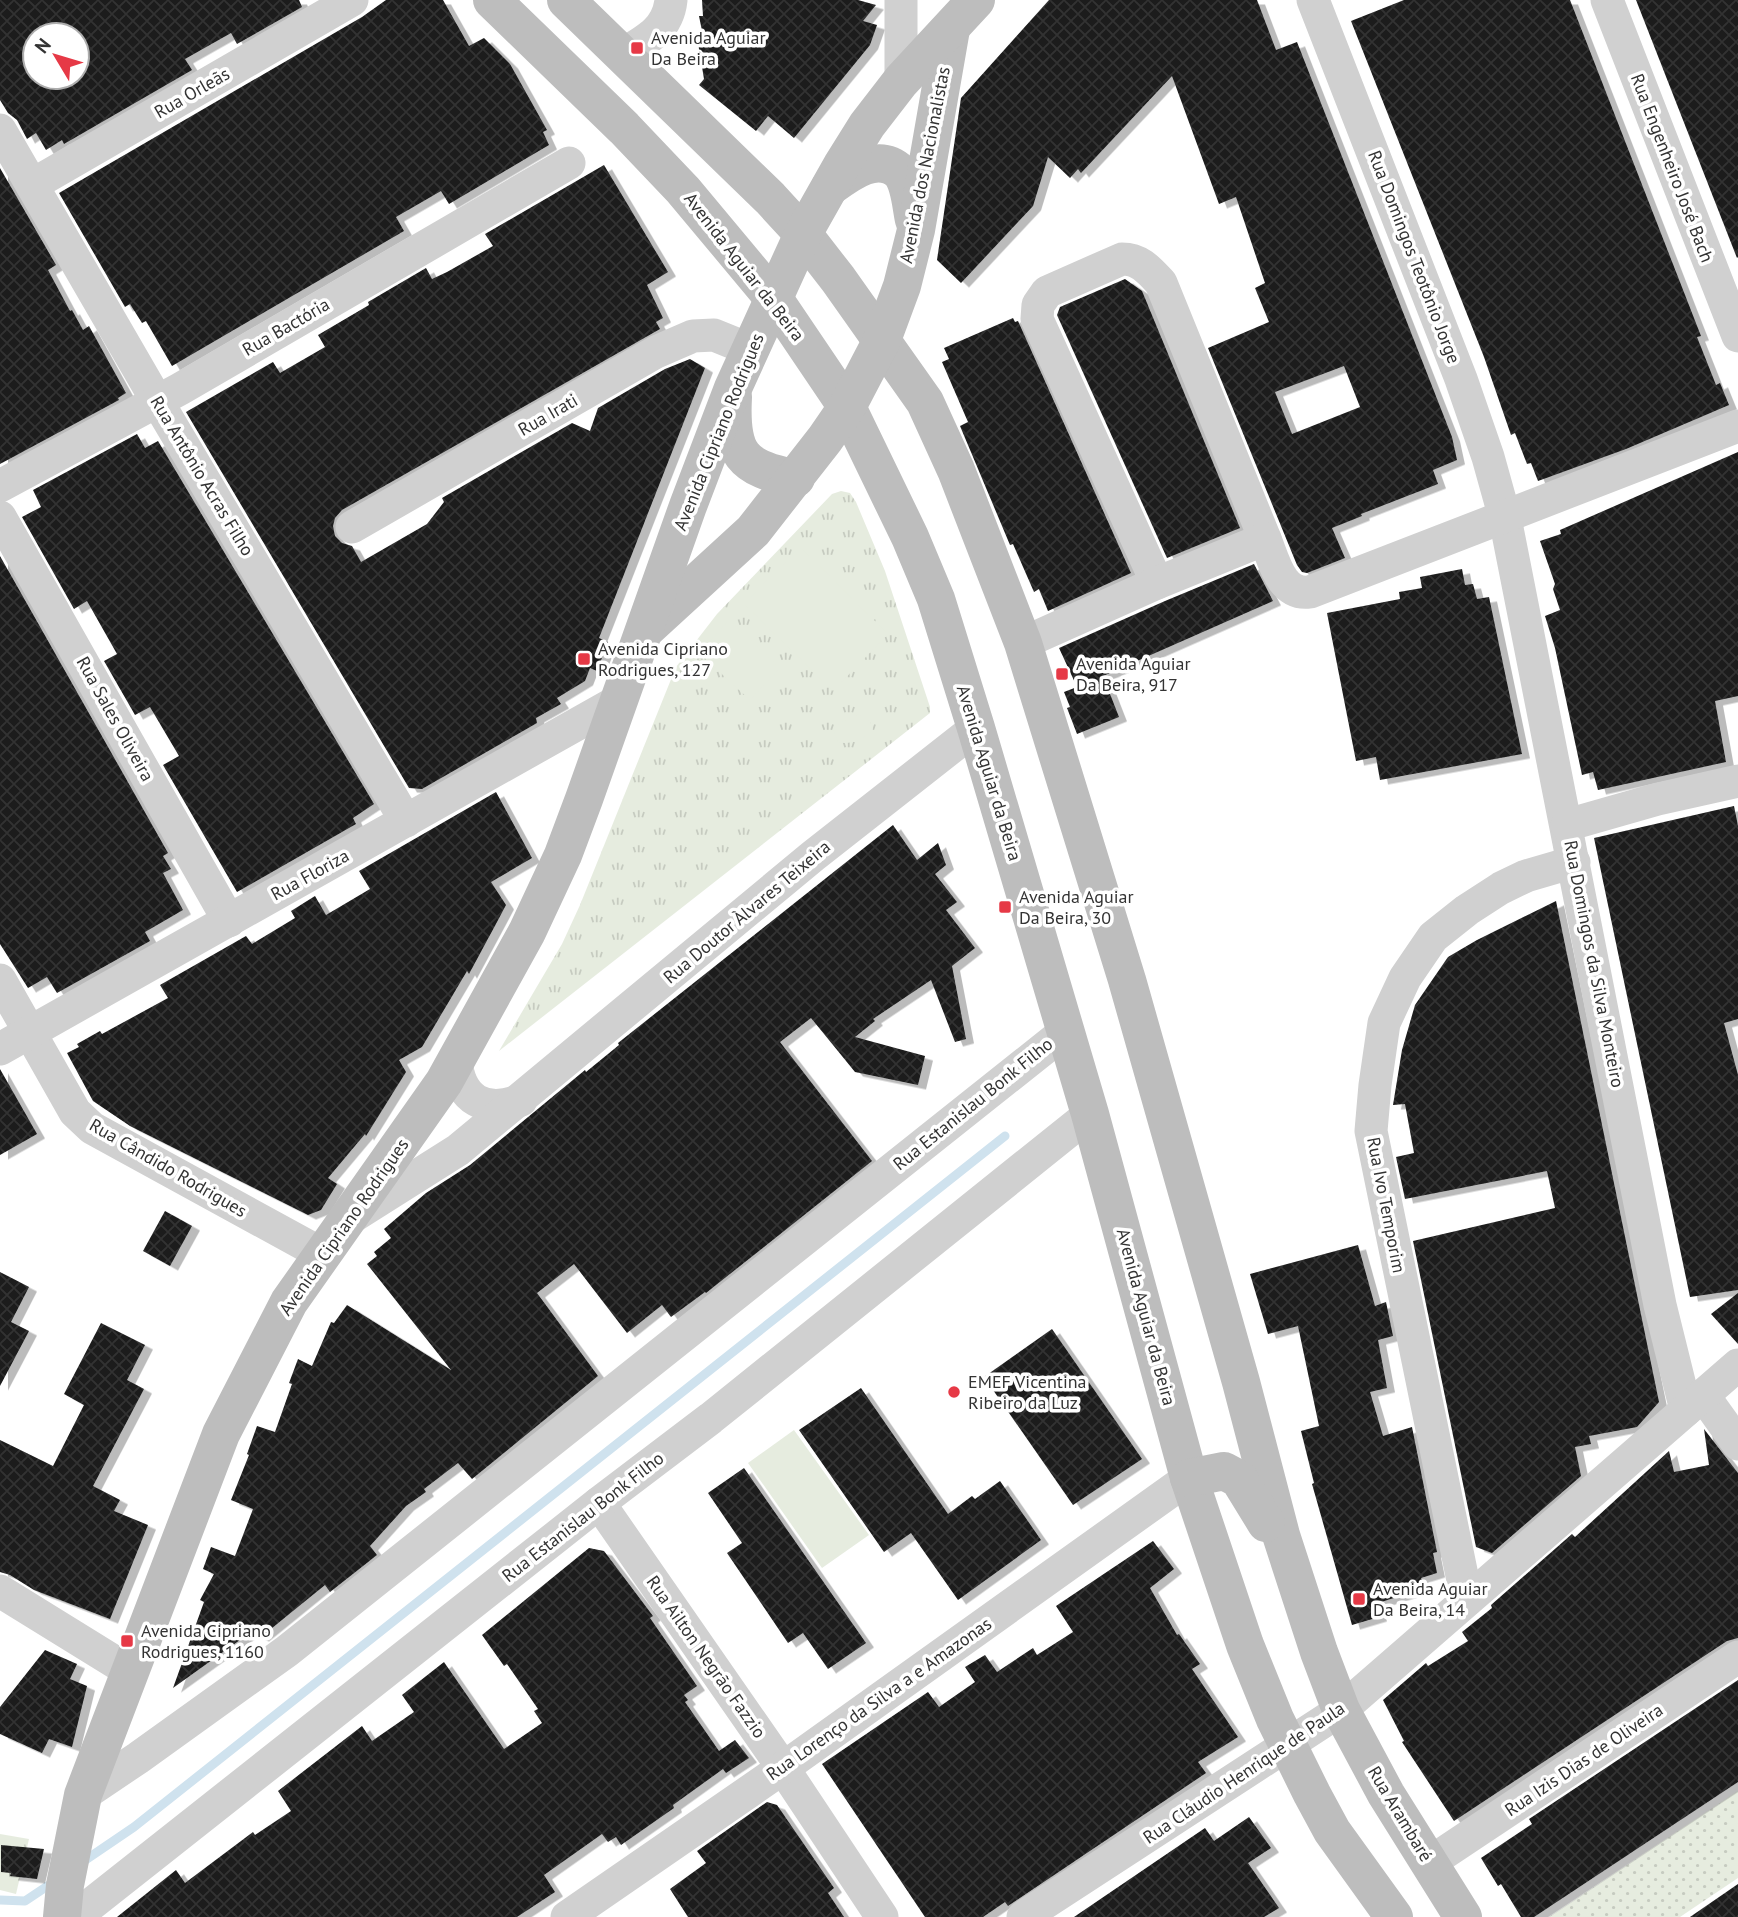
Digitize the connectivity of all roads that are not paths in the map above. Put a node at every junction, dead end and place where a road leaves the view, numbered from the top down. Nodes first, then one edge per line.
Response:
1 (352, 0) edge
2 (492, 0) edge
3 (566, 0) edge
4 (671, 0) edge
5 (901, 0) edge
6 (976, 0) edge
7 (1312, 0) edge
8 (1607, 0) edge
9 (951, 29) junction
10 (623, 54) junction
11 (901, 81) junction
12 (0, 130) edge
13 (569, 163) dead end
14 (32, 185) junction
15 (829, 188) junction
16 (916, 230) junction
17 (803, 234) junction
18 (774, 299) junction
19 (1738, 336) edge
20 (882, 340) junction
21 (751, 350) junction
22 (733, 388) junction
23 (157, 401) junction
24 (847, 407) junction
25 (1738, 426) edge
26 (796, 478) junction
27 (0, 486) edge
28 (0, 517) edge
29 (1505, 518) junction
30 (352, 527) dead end
31 (1265, 539) junction
32 (1157, 583) junction
33 (642, 633) junction
34 (1023, 643) junction
35 (620, 700) junction
36 (976, 728) junction
37 (1738, 781) edge
38 (406, 821) junction
39 (1567, 825) junction
40 (1574, 862) junction
41 (229, 921) junction
42 (0, 980) edge
43 (1066, 1031) junction
44 (29, 1033) junction
45 (0, 1049) edge
46 (456, 1061) junction
47 (521, 1100) junction
48 (1090, 1114) junction
49 (347, 1220) junction
50 (322, 1254) junction
51 (1738, 1365) edge
52 (1695, 1403) junction
53 (1738, 1444) edge
54 (1189, 1478) junction
55 (599, 1503) junction
56 (1281, 1535) junction
57 (0, 1591) edge
58 (1467, 1600) junction
59 (1738, 1657) edge
60 (131, 1672) junction
61 (1341, 1710) junction
62 (1287, 1746) junction
63 (783, 1768) junction
64 (83, 1795) junction
65 (1429, 1863) junction
66 (67, 1906) edge
67 (567, 1917) edge
68 (882, 1917) edge
69 (1023, 1917) edge
70 (1394, 1917) edge
71 (1463, 1917) edge

1 - 14 street, Rua Orleãs
2 - 18 main road, Avenida Aguiar da Beira
3 - 10 main road
4 - 10 street
5 - 11 street
6 - 9 main road, Avenida dos Nacionalistas
7 - 29 street, Rua Domingos Teotônio Jorge
8 - 19 street, Rua Engenheiro José Bach
9 - 11 main road, Avenida dos Nacionalistas
9 - 16 main road, Avenida dos Nacionalistas
10 - 17 main road
11 - 15 main road, Avenida dos Nacionalistas
12 - 14 street, Rua Antônio Acras Filho
13 - 23 street, Rua Bactória
14 - 23 street, Rua Antônio Acras Filho
15 - 16 main road
15 - 17 main road, Avenida dos Nacionalistas
16 - 20 main road, Avenida dos Nacionalistas
17 - 18 main road, Avenida Cipriano Rodrigues
17 - 20 main road
18 - 21 main road, Avenida Cipriano Rodrigues
18 - 24 main road, Avenida Aguiar da Beira
20 - 24 main road, Avenida Cipriano Rodrigues
20 - 34 main road
21 - 22 main road, Avenida Cipriano Rodrigues
21 - 30 street, Rua Irati
22 - 26 main road
22 - 33 main road, Avenida Cipriano Rodrigues
23 - 27 street, Rua Bactória
23 - 38 street, Rua Antônio Acras Filho
24 - 26 main road, Avenida Cipriano Rodrigues
24 - 36 main road, Avenida Aguiar da Beira
25 - 29 street
26 - 33 main road, Avenida Cipriano Rodrigues
28 - 41 street, Rua Sales Oliveira
29 - 31 street
29 - 39 street, Rua Domingos da Silva Monteiro
31 - 32 street
31 - 32 street
32 - 34 street
33 - 35 main road, Avenida Cipriano Rodrigues
34 - 56 main road
35 - 38 street, Rua Floriza
35 - 46 main road, Avenida Cipriano Rodrigues
36 - 43 main road, Avenida Aguiar da Beira
36 - 47 street, Rua Doutor Àlvares Teixeira
37 - 39 street
38 - 41 street, Rua Floriza
39 - 40 street, Rua Domingos da Silva Monteiro
40 - 52 street, Rua Domingos da Silva Monteiro
40 - 58 street, Rua Ivo Temporim
41 - 44 street, Rua Floriza
42 - 44 street, Rua Cândido Rodrigues
43 - 48 main road, Avenida Aguiar da Beira
43 - 64 street, Rua Estanislau Bonk Filho
44 - 45 street, Rua Floriza
44 - 50 street, Rua Cândido Rodrigues
46 - 47 street
46 - 49 main road, Avenida Cipriano Rodrigues
47 - 49 street, Rua Doutor Àlvares Teixeira
48 - 54 main road, Avenida Aguiar da Beira
48 - 55 street, Rua Estanislau Bonk Filho
49 - 50 main road, Avenida Cipriano Rodrigues
50 - 60 main road, Avenida Cipriano Rodrigues
51 - 52 street, Rua Cláudio Henrique de Paula
52 - 53 street
52 - 58 street, Rua Cláudio Henrique de Paula
54 - 56 main road
54 - 62 main road, Avenida Aguiar da Beira
54 - 63 street, Rua Lorenço da Silva a e Amazonas
55 - 63 street, Rua Ailton Negrão Fazzio
55 - 66 street, Rua Estanislau Bonk Filho
56 - 61 main road
57 - 60 street
58 - 61 street, Rua Cláudio Henrique de Paula
59 - 65 street, Rua Izis Dias de Oliveira
60 - 64 main road, Avenida Cipriano Rodrigues
61 - 62 street, Rua Cláudio Henrique de Paula
61 - 65 main road, Rua Arambaré
62 - 69 street, Rua Cláudio Henrique de Paula
62 - 70 main road
63 - 67 street, Rua Lorenço da Silva a e Amazonas
63 - 68 street, Rua Ailton Negrão Fazzio
64 - 66 main road, Avenida Cipriano Rodrigues
65 - 71 main road, Rua Arambaré

